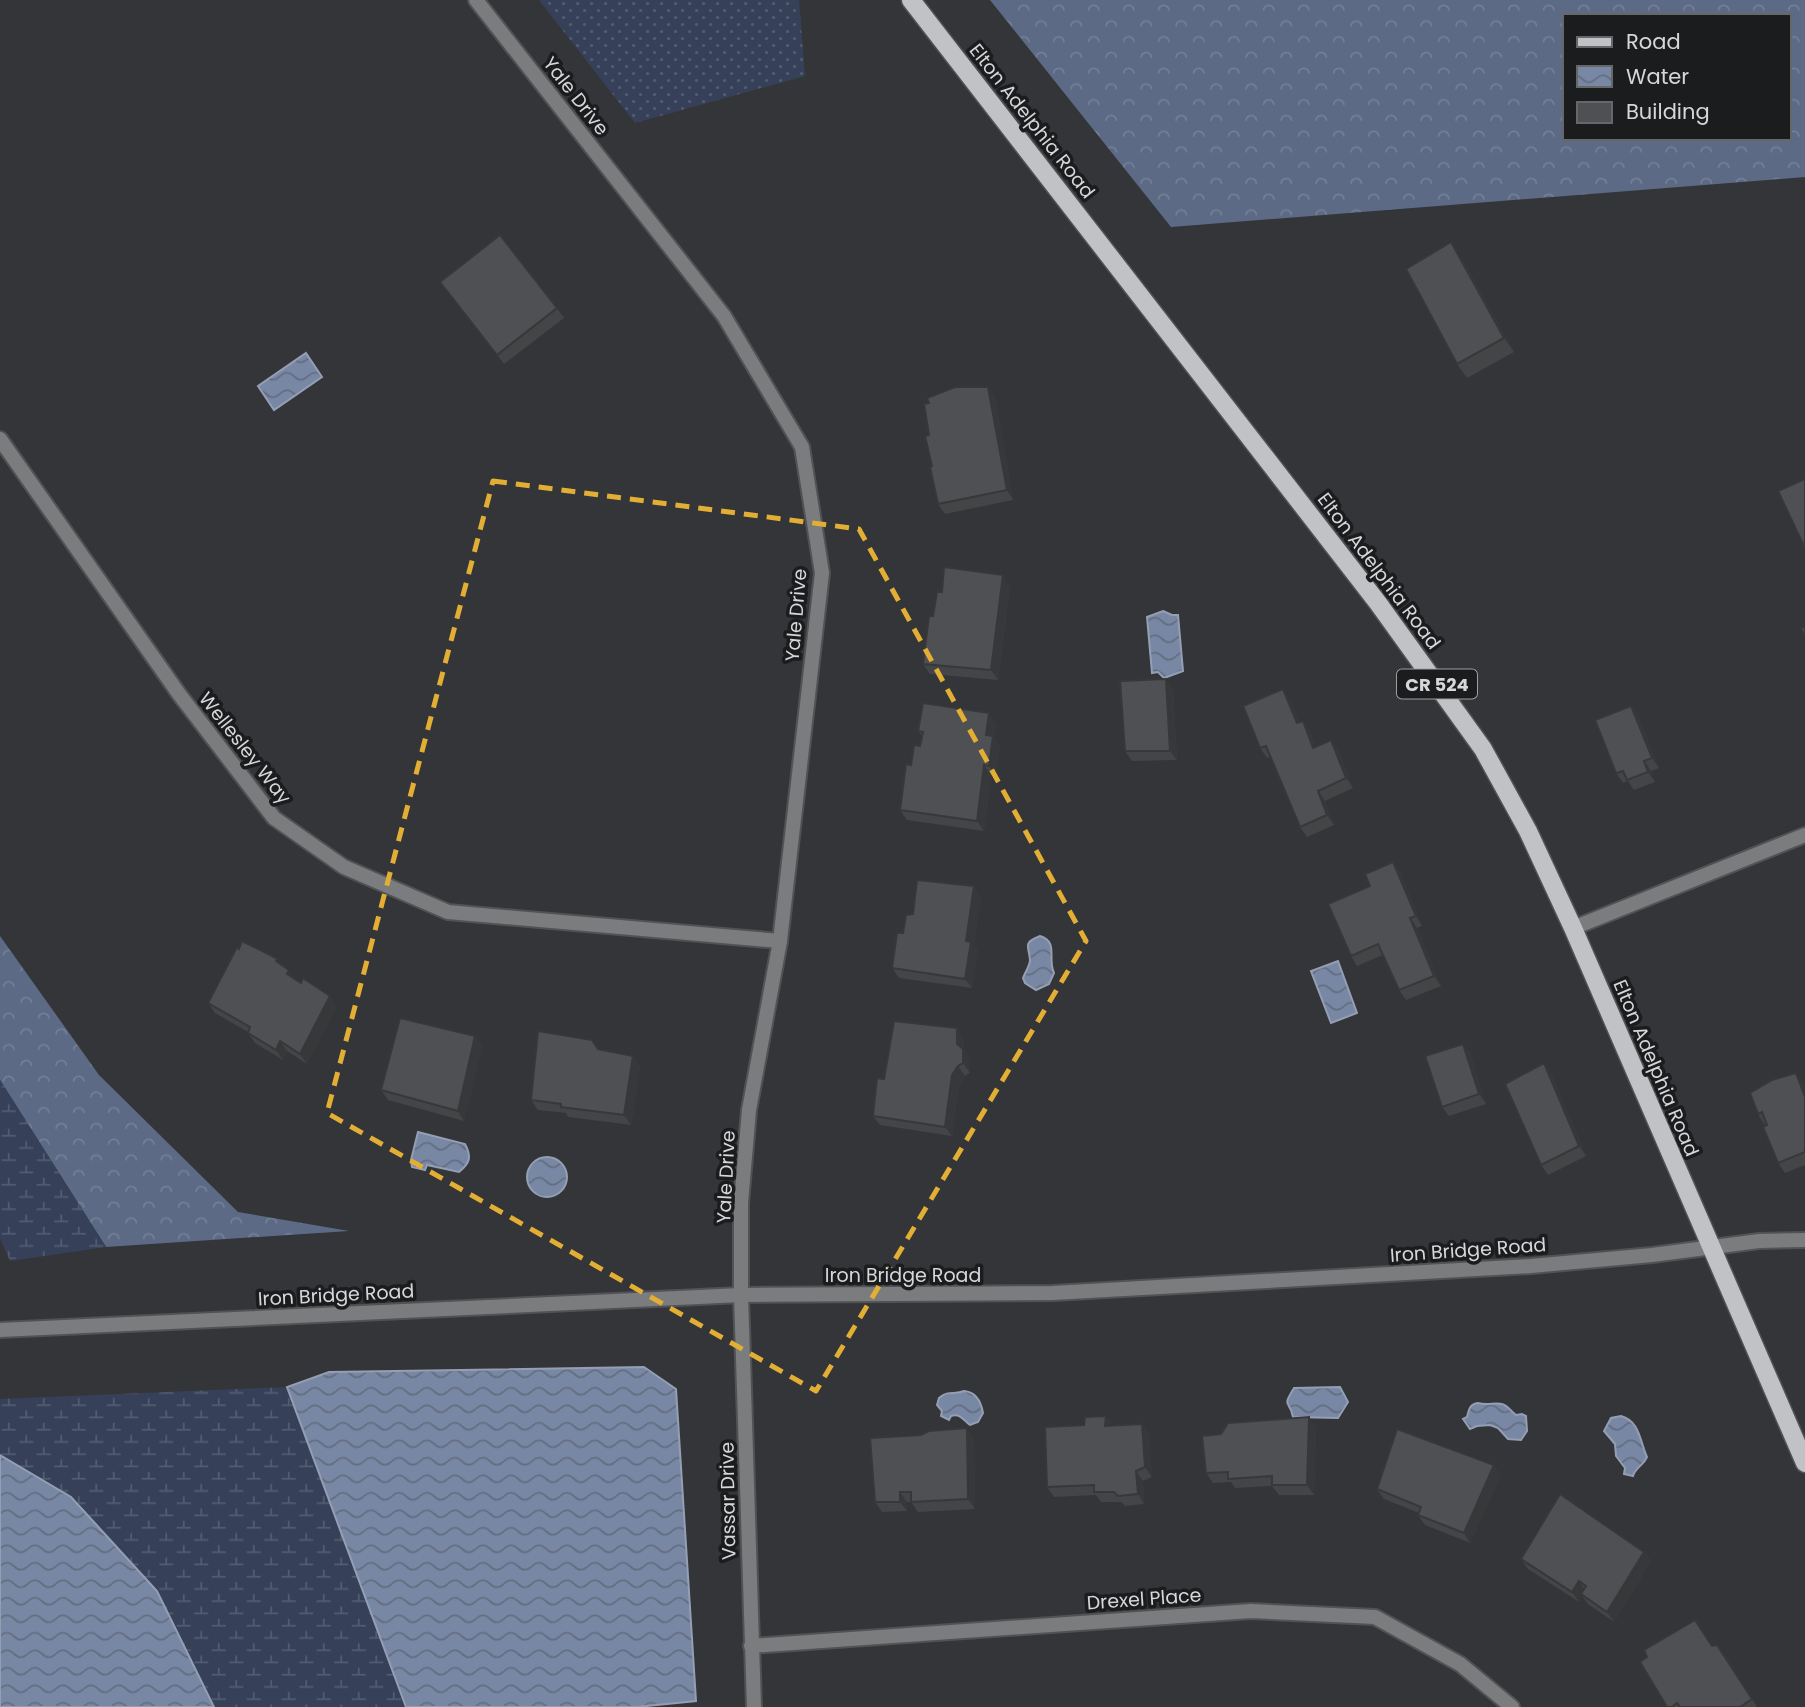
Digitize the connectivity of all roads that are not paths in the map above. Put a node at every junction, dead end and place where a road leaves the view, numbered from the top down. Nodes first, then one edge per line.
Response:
1 (476, 0) edge
2 (911, 0) edge
3 (0, 439) edge
4 (1805, 835) edge
5 (1573, 928) junction
6 (780, 941) junction
7 (1805, 1241) edge
8 (1710, 1247) junction
9 (741, 1295) junction
10 (0, 1330) edge
11 (1805, 1463) edge
12 (751, 1646) junction
13 (754, 1707) edge
14 (1512, 1707) edge

1 - 6 street, Yale Drive
2 - 5 main road, Elton Adelphia Road / CR 524
3 - 6 street, Wellesley Way
4 - 5 street
5 - 8 main road, Elton Adelphia Road / CR 524
6 - 9 street, Yale Drive
7 - 8 street, Iron Bridge Road
8 - 9 street, Iron Bridge Road
8 - 11 main road, Elton Adelphia Road / CR 524
9 - 10 street, Iron Bridge Road
9 - 12 street, Vassar Drive
12 - 13 street, Vassar Drive
12 - 14 street, Drexel Place

